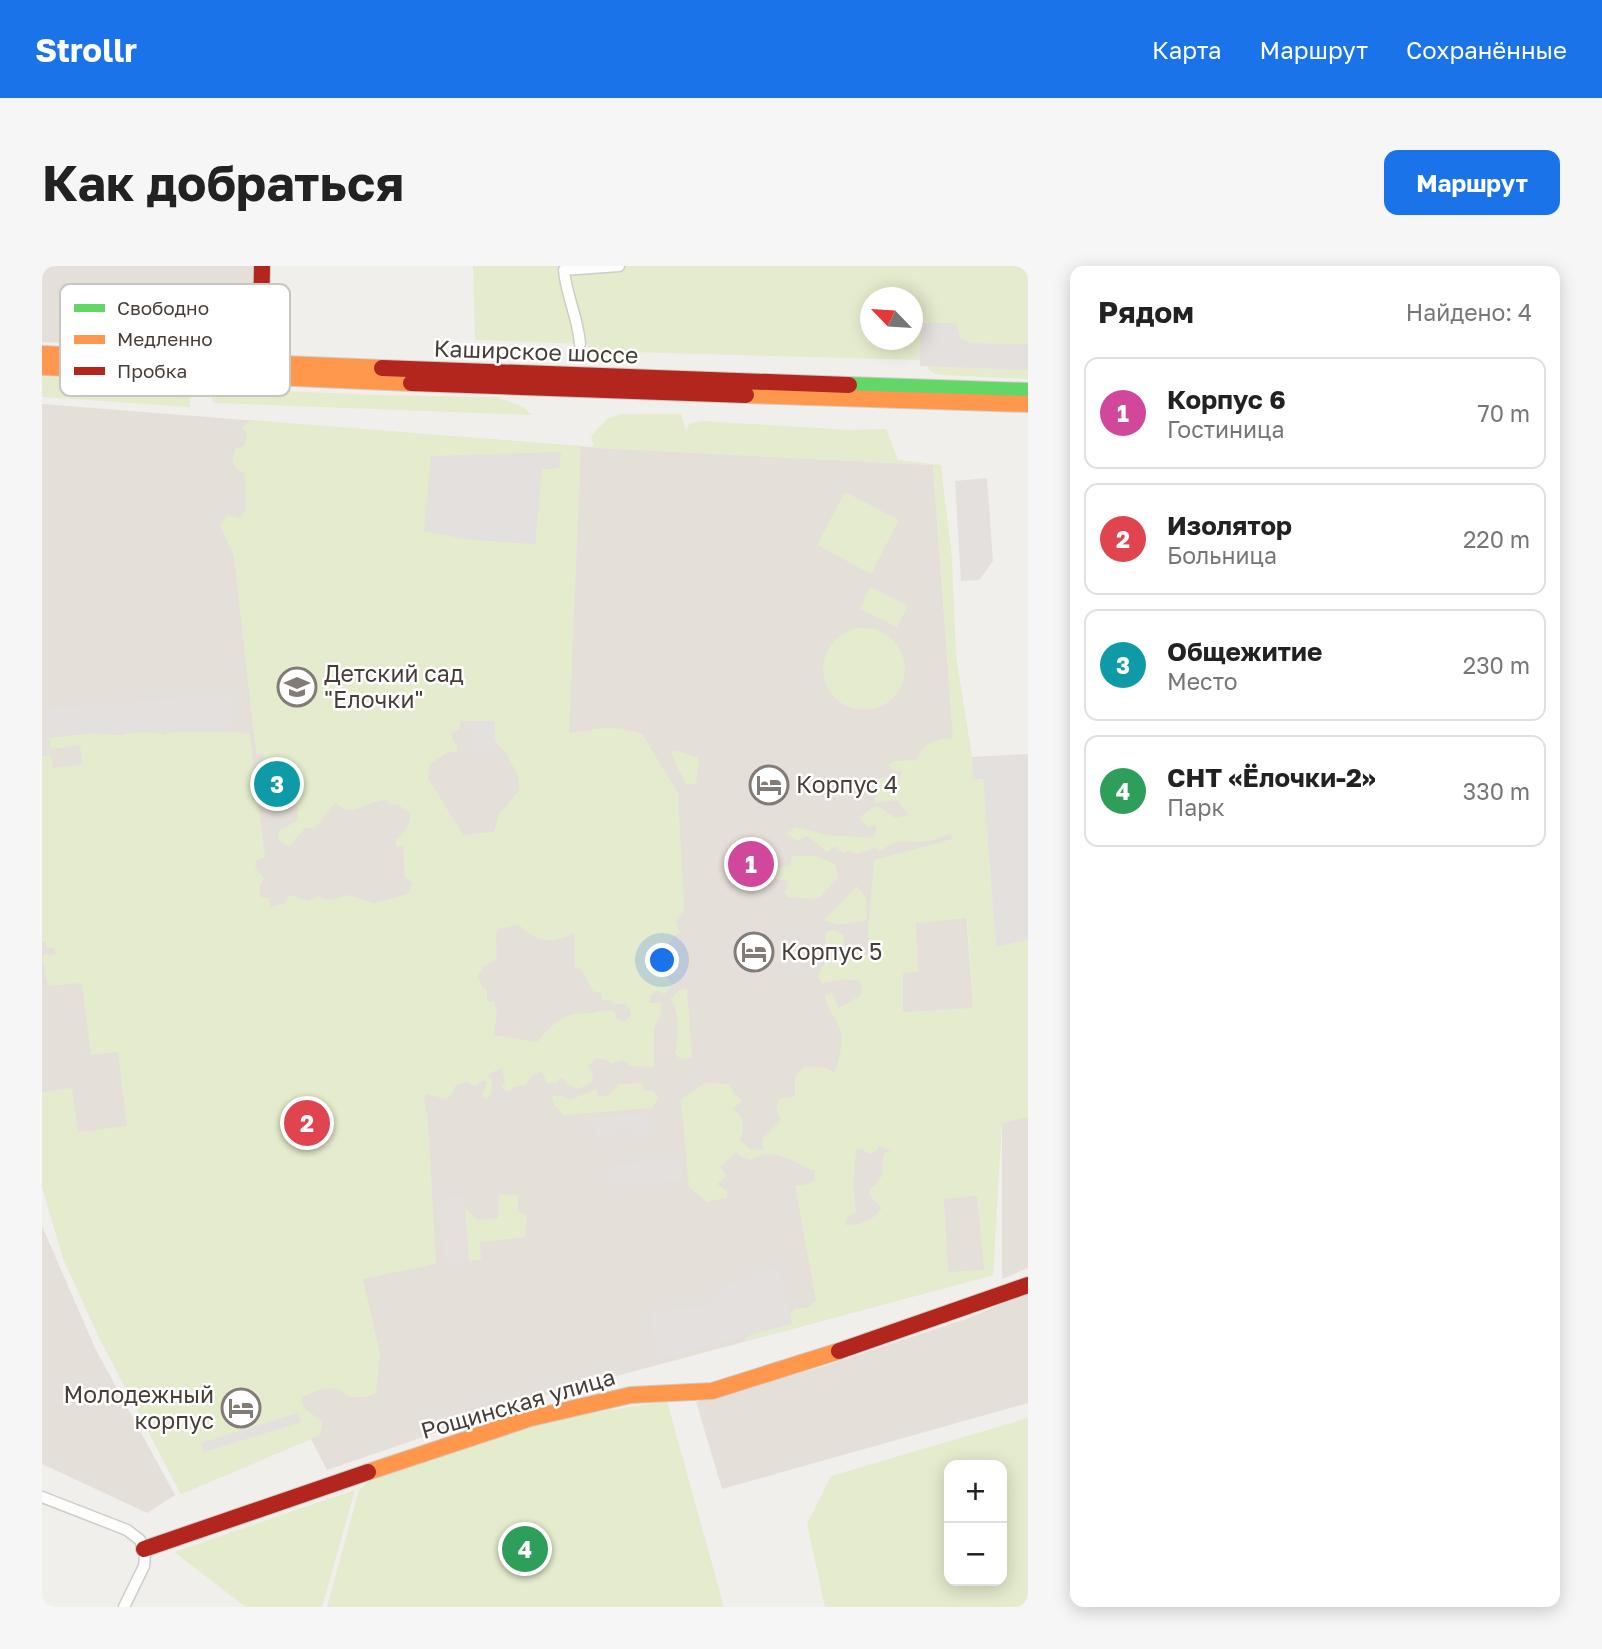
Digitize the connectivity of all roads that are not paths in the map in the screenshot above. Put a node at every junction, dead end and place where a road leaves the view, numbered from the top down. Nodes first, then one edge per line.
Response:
1 (262, 266) edge
2 (619, 266) edge
3 (262, 284) edge
4 (580, 344) dead end
5 (42, 354) edge
6 (60, 355) edge
7 (42, 367) edge
8 (60, 367) edge
9 (290, 371) edge
10 (290, 371) edge
11 (1028, 391) edge
12 (1028, 404) edge
13 (1028, 1285) edge
14 (42, 1497) edge
15 (144, 1549) junction
16 (124, 1607) edge

1 - 3 main road
2 - 4 street
5 - 6 main road, Каширское шоссе
7 - 8 main road, Каширское шоссе
9 - 11 main road, Каширское шоссе
10 - 12 main road, Каширское шоссе
13 - 15 main road, Рощинская улица
14 - 15 street
15 - 16 street

